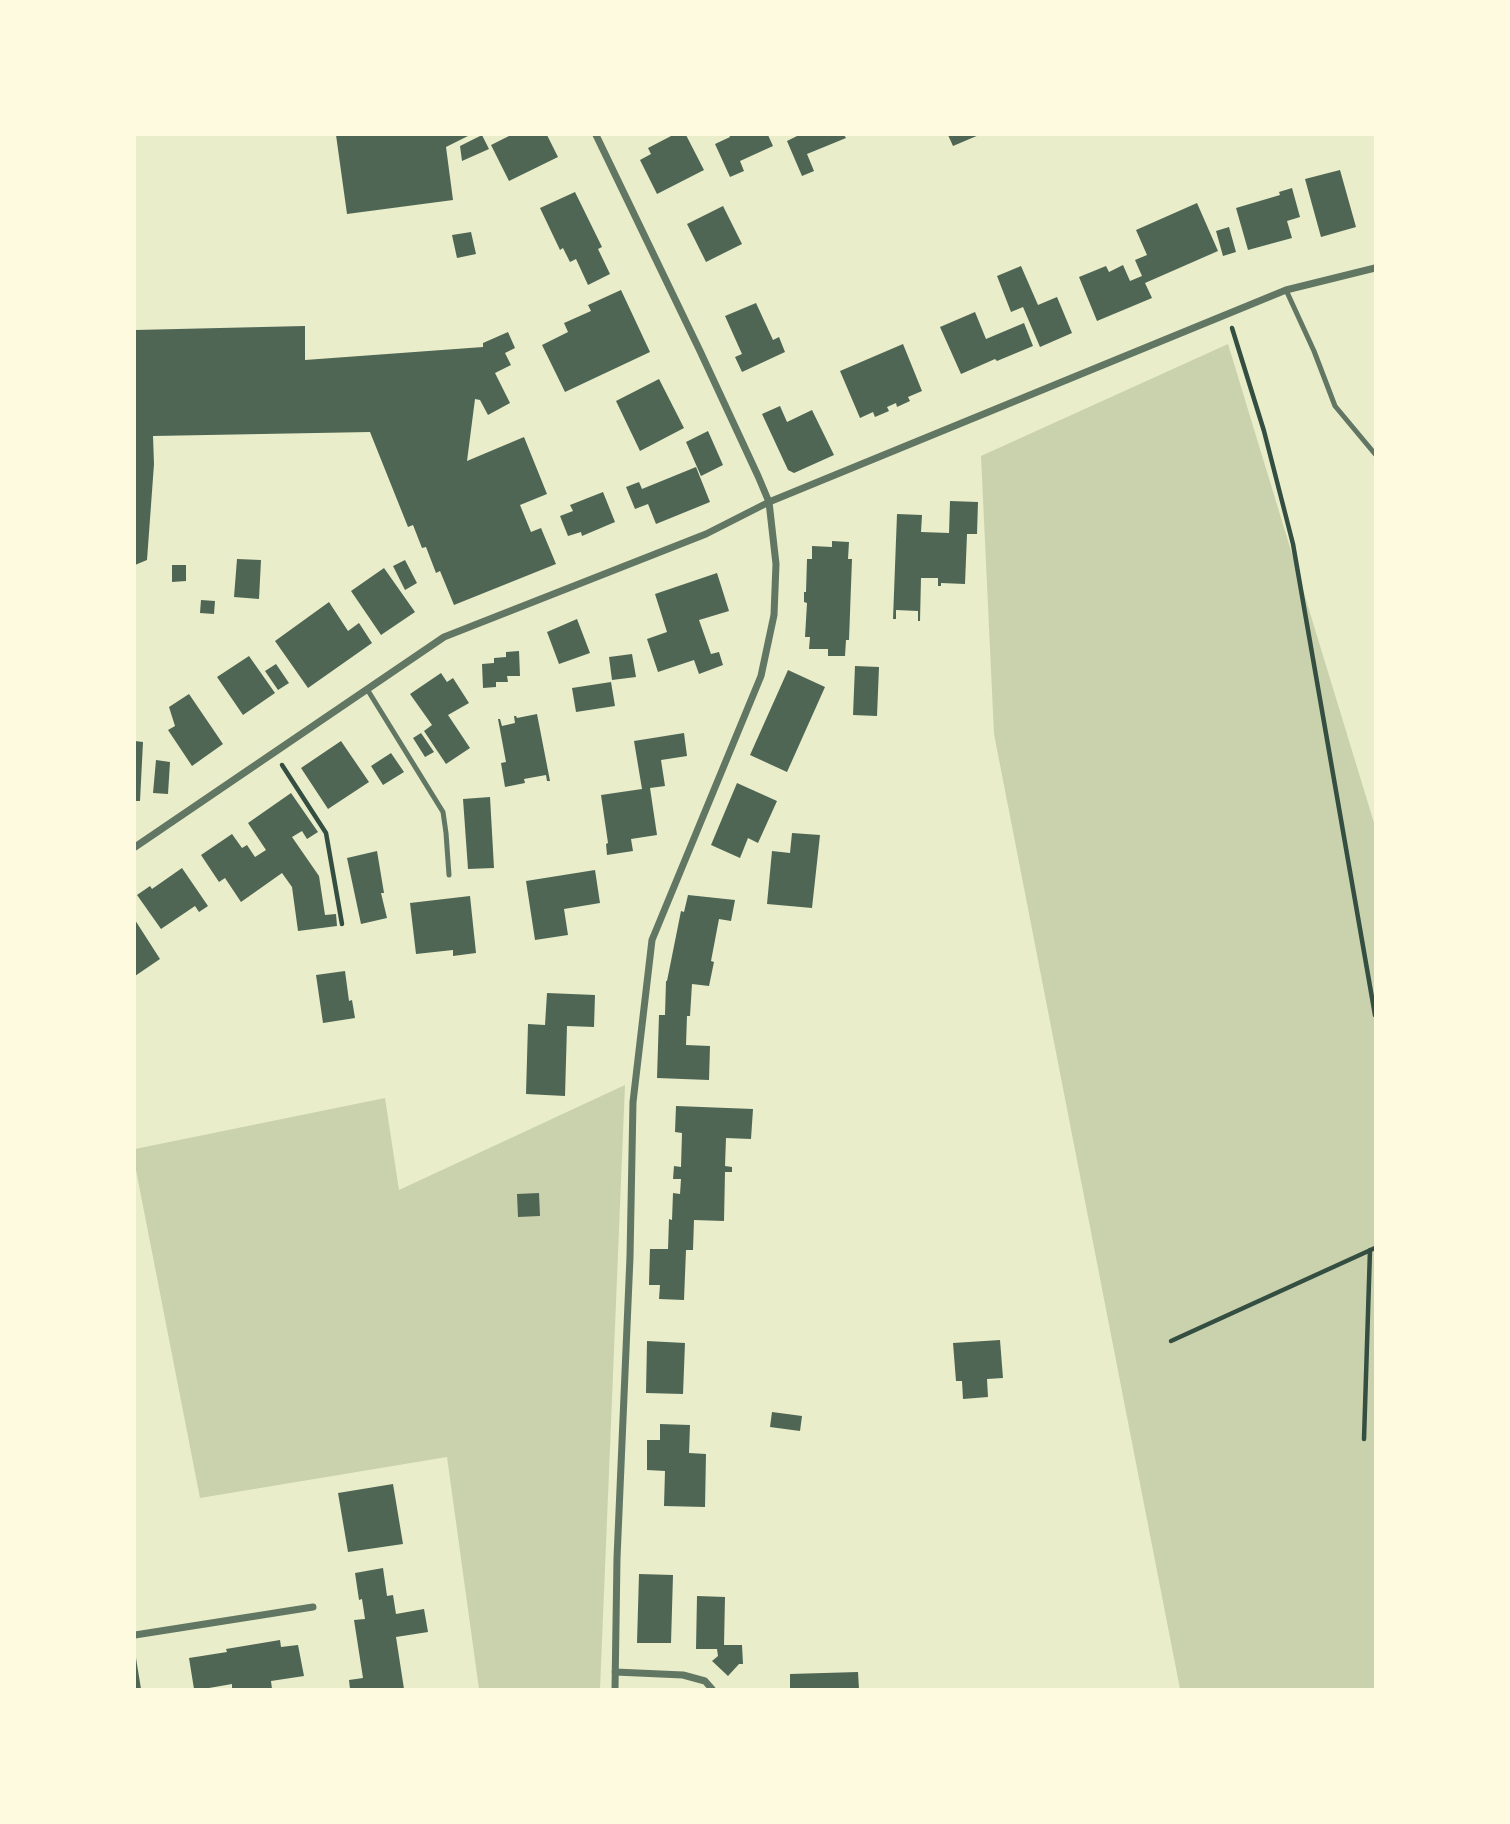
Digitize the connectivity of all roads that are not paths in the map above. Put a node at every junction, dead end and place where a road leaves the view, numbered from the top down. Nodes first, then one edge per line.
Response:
1 (596, 135) edge
2 (1375, 268) edge
3 (1286, 290) junction
4 (1375, 454) edge
5 (769, 502) junction
6 (367, 689) junction
7 (135, 847) edge
8 (449, 875) dead end
9 (313, 1607) dead end
10 (135, 1635) edge
11 (615, 1672) junction
12 (614, 1689) edge
13 (712, 1689) edge

1 - 5 street
2 - 3 street
3 - 4 lane
3 - 5 street
5 - 6 street
5 - 11 street
6 - 7 street
6 - 8 lane
9 - 10 street
11 - 12 street
11 - 13 street

